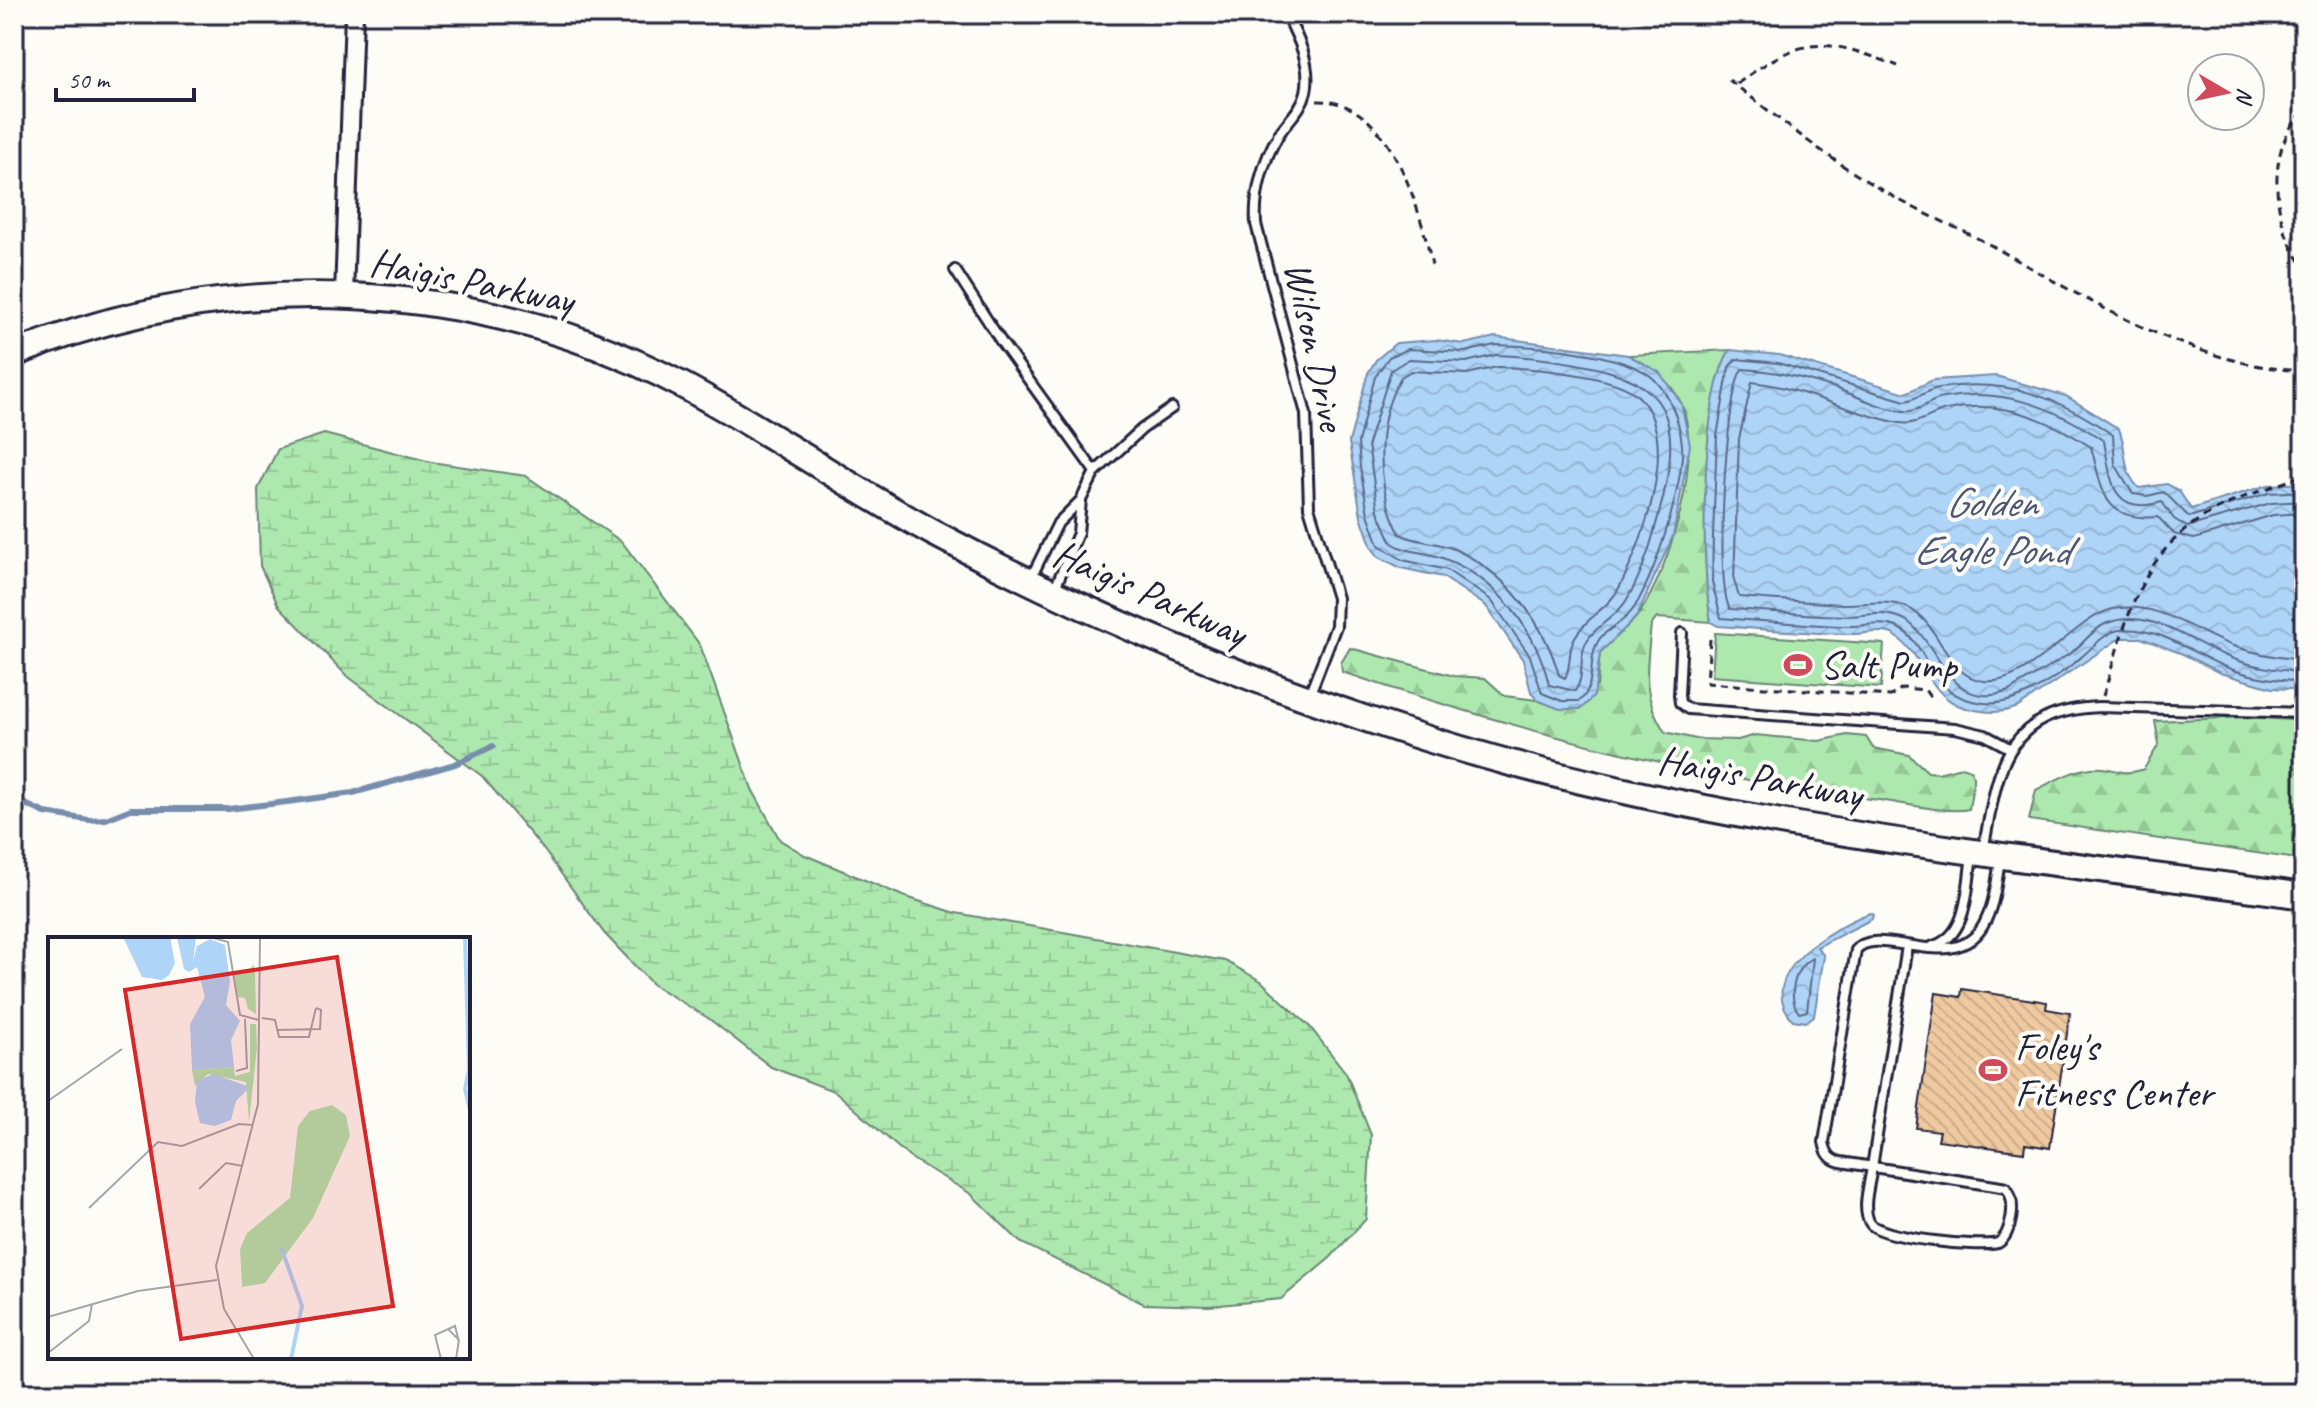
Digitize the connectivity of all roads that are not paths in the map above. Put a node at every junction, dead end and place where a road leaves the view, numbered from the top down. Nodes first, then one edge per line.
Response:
1 (354, 14) edge
2 (1286, 14) edge
3 (955, 270) dead end
4 (344, 295) junction
5 (14, 354) edge
6 (1172, 408) dead end
7 (1095, 472) junction
8 (1081, 500) junction
9 (1029, 582) junction
10 (1053, 593) junction
11 (1682, 633) dead end
12 (1307, 698) junction
13 (2304, 713) edge
14 (2011, 749) junction
15 (1985, 852) junction
16 (2304, 896) edge
17 (1907, 946) junction
18 (1928, 947) junction
19 (1872, 1167) junction

1 - 4 street
2 - 12 lane, Wilson Drive
3 - 7 lane
4 - 5 main road, Haigis Parkway
4 - 9 main road, Haigis Parkway
6 - 7 lane
7 - 8 lane
8 - 9 lane
8 - 10 lane
9 - 10 main road, Haigis Parkway
10 - 12 main road, Haigis Parkway
11 - 14 lane
12 - 15 main road, Haigis Parkway
13 - 14 lane
14 - 15 lane
15 - 16 main road, Haigis Parkway
15 - 18 lane
15 - 18 lane
17 - 18 lane
17 - 19 lane
17 - 19 lane
19 - 19 lane

